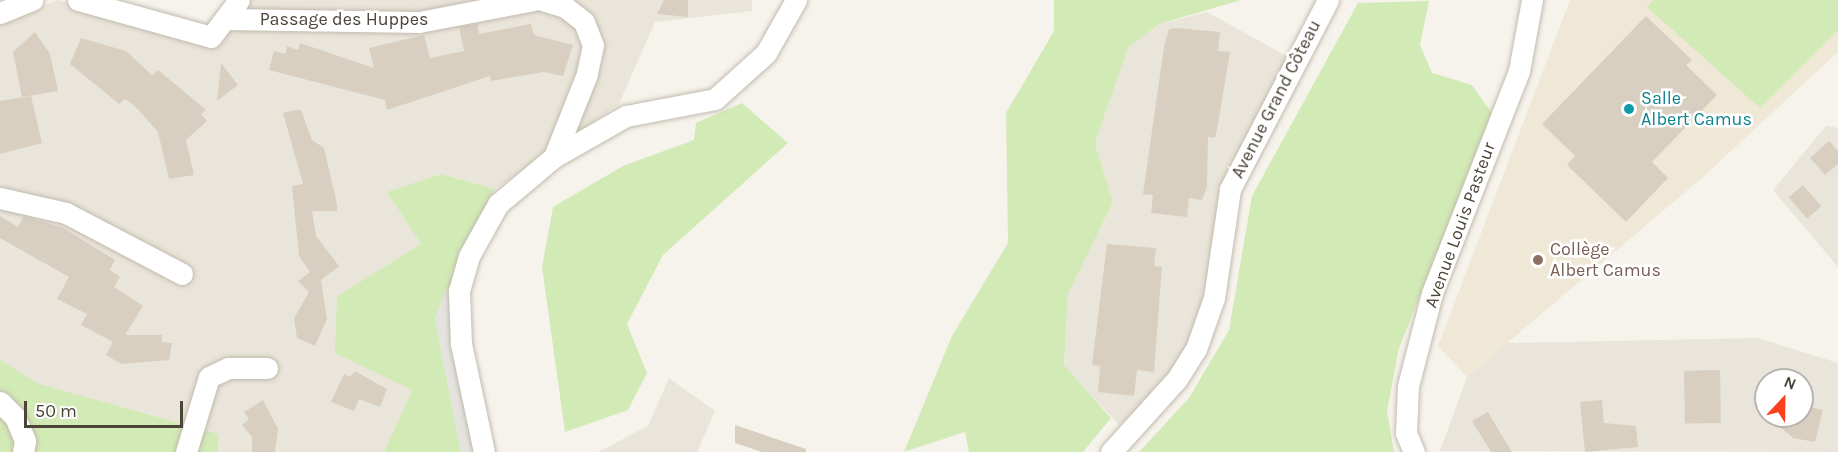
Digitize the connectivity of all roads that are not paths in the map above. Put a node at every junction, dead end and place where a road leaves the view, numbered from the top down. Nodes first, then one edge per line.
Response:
1 (33, 0) edge
2 (78, 0) edge
3 (238, 0) edge
4 (533, 0) edge
5 (542, 0) edge
6 (796, 0) edge
7 (1328, 0) edge
8 (1532, 0) edge
9 (0, 12) edge
10 (226, 19) junction
11 (554, 157) junction
12 (0, 198) edge
13 (182, 274) dead end
14 (267, 368) dead end
15 (0, 402) edge
16 (23, 452) edge
17 (186, 452) edge
18 (484, 452) edge
19 (1111, 452) edge
20 (1414, 452) edge

1 - 9 street
2 - 10 street
3 - 10 street
4 - 10 street, Passage des Huppes
5 - 11 street
6 - 11 street
7 - 19 street, Avenue Grand Côteau
8 - 20 street, Avenue Louis Pasteur
11 - 18 street
12 - 13 street
14 - 17 street
15 - 16 street

